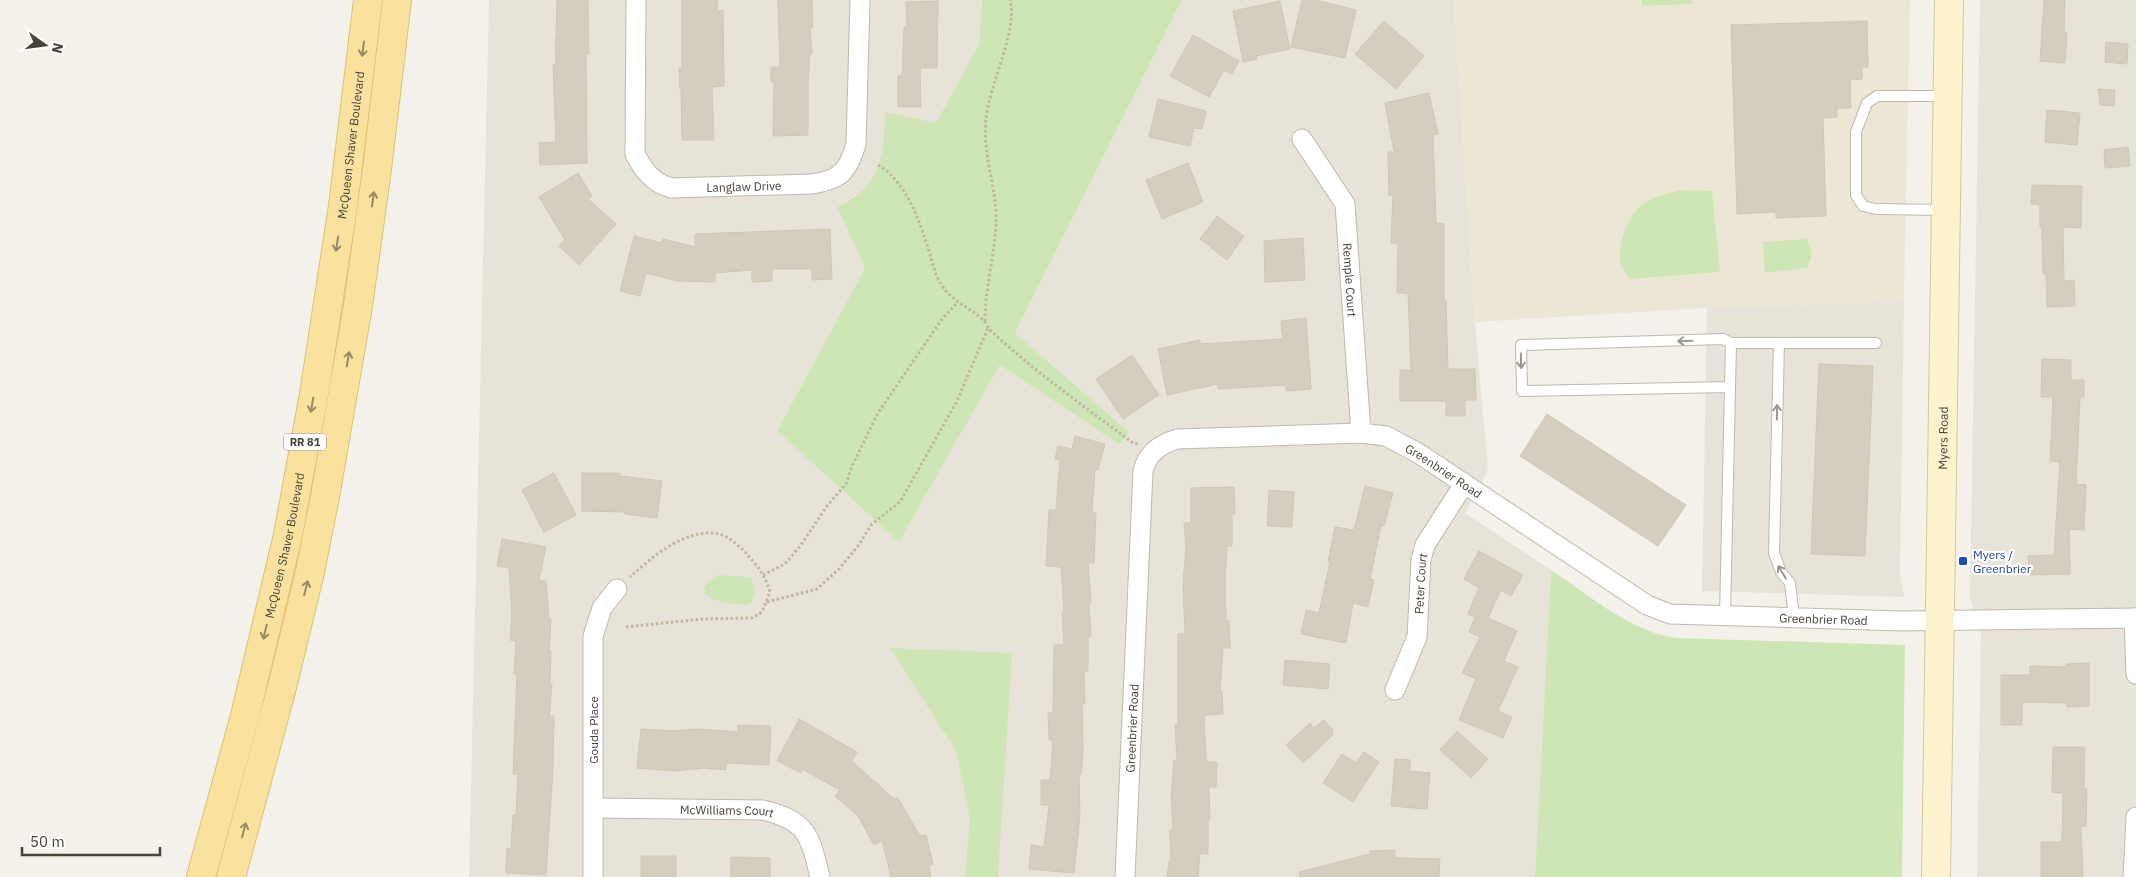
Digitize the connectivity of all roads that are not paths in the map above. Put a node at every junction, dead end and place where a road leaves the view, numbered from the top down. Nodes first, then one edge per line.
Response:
1 (368, 0) edge
2 (397, 0) edge
3 (636, 0) edge
4 (860, 0) edge
5 (1949, 0) edge
6 (1948, 96) junction
7 (1302, 138) dead end
8 (1946, 210) junction
9 (1731, 343) junction
10 (1778, 343) junction
11 (1876, 343) dead end
12 (1730, 387) junction
13 (1361, 434) junction
14 (1464, 484) junction
15 (616, 589) road end
16 (1725, 616) junction
17 (1794, 618) junction
18 (2135, 618) edge
19 (1940, 621) junction
20 (2136, 674) edge
21 (1395, 690) dead end
22 (592, 808) junction
23 (2136, 817) edge
24 (2135, 857) edge
25 (201, 877) edge
26 (231, 877) edge
27 (593, 877) edge
28 (820, 877) edge
29 (1125, 877) edge
30 (1936, 877) edge
31 (2133, 877) edge

1 -> 25 main road, McQueen Shaver Boulevard / RR 81
26 -> 2 main road, RR 81
3 - 4 street, Langlaw Drive
5 - 6 main road, Myers Road
6 - 8 main road, Myers Road
6 - 8 lane
7 - 13 street, Remple Court
8 - 19 main road, Myers Road
9 - 10 lane
9 - 12 lane
9 -> 12 lane
10 - 11 lane
17 -> 10 lane
12 - 16 lane
13 - 14 street, Greenbrier Road
13 - 29 street, Greenbrier Road
14 - 16 street, Greenbrier Road
14 - 21 street, Peter Court
15 - 22 street, Gouda Place
16 - 17 street, Greenbrier Road
17 - 19 street, Greenbrier Road
18 - 19 street, Greenbrier Road
18 - 20 street
19 - 30 main road, Myers Road
22 - 27 street, Gouda Place
22 - 28 street, McWilliams Court
23 - 24 street
24 - 31 street

